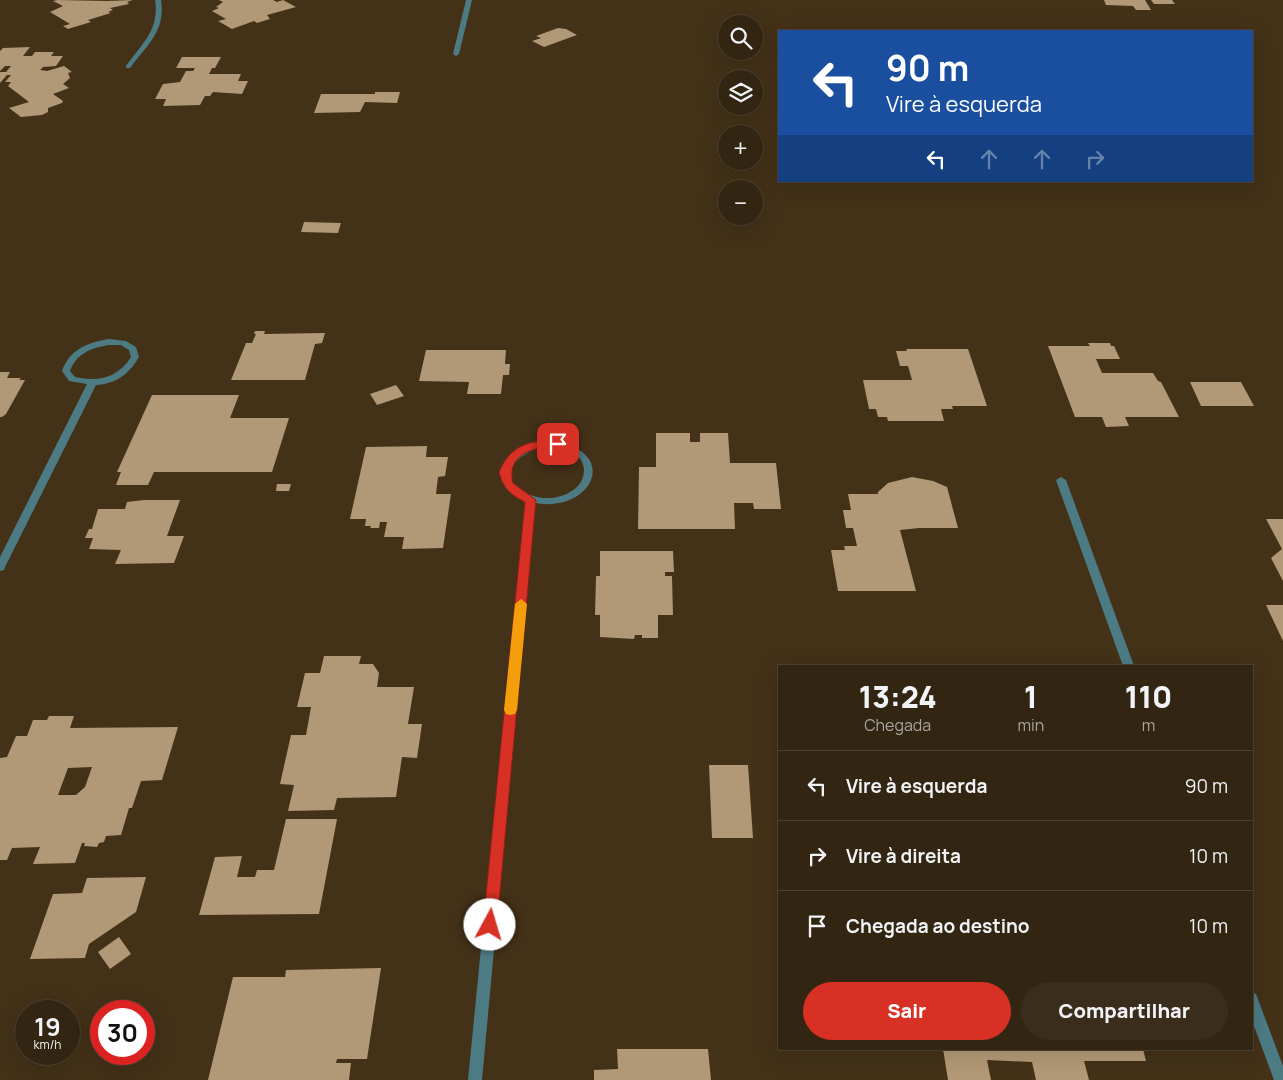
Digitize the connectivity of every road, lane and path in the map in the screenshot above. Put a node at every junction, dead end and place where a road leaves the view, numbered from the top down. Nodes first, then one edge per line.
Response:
1 (158, 0) edge
2 (469, 0) edge
3 (456, 54) dead end
4 (128, 67) dead end
5 (92, 383) junction
6 (1061, 480) dead end
7 (530, 500) junction
8 (0, 568) edge
9 (1129, 665) edge
10 (1253, 1004) edge
11 (475, 1080) edge
12 (1281, 1080) edge

1 - 4 street
2 - 3 street
5 - 5 street
5 - 8 street
6 - 9 street
7 - 7 street
7 - 11 street
10 - 12 street

